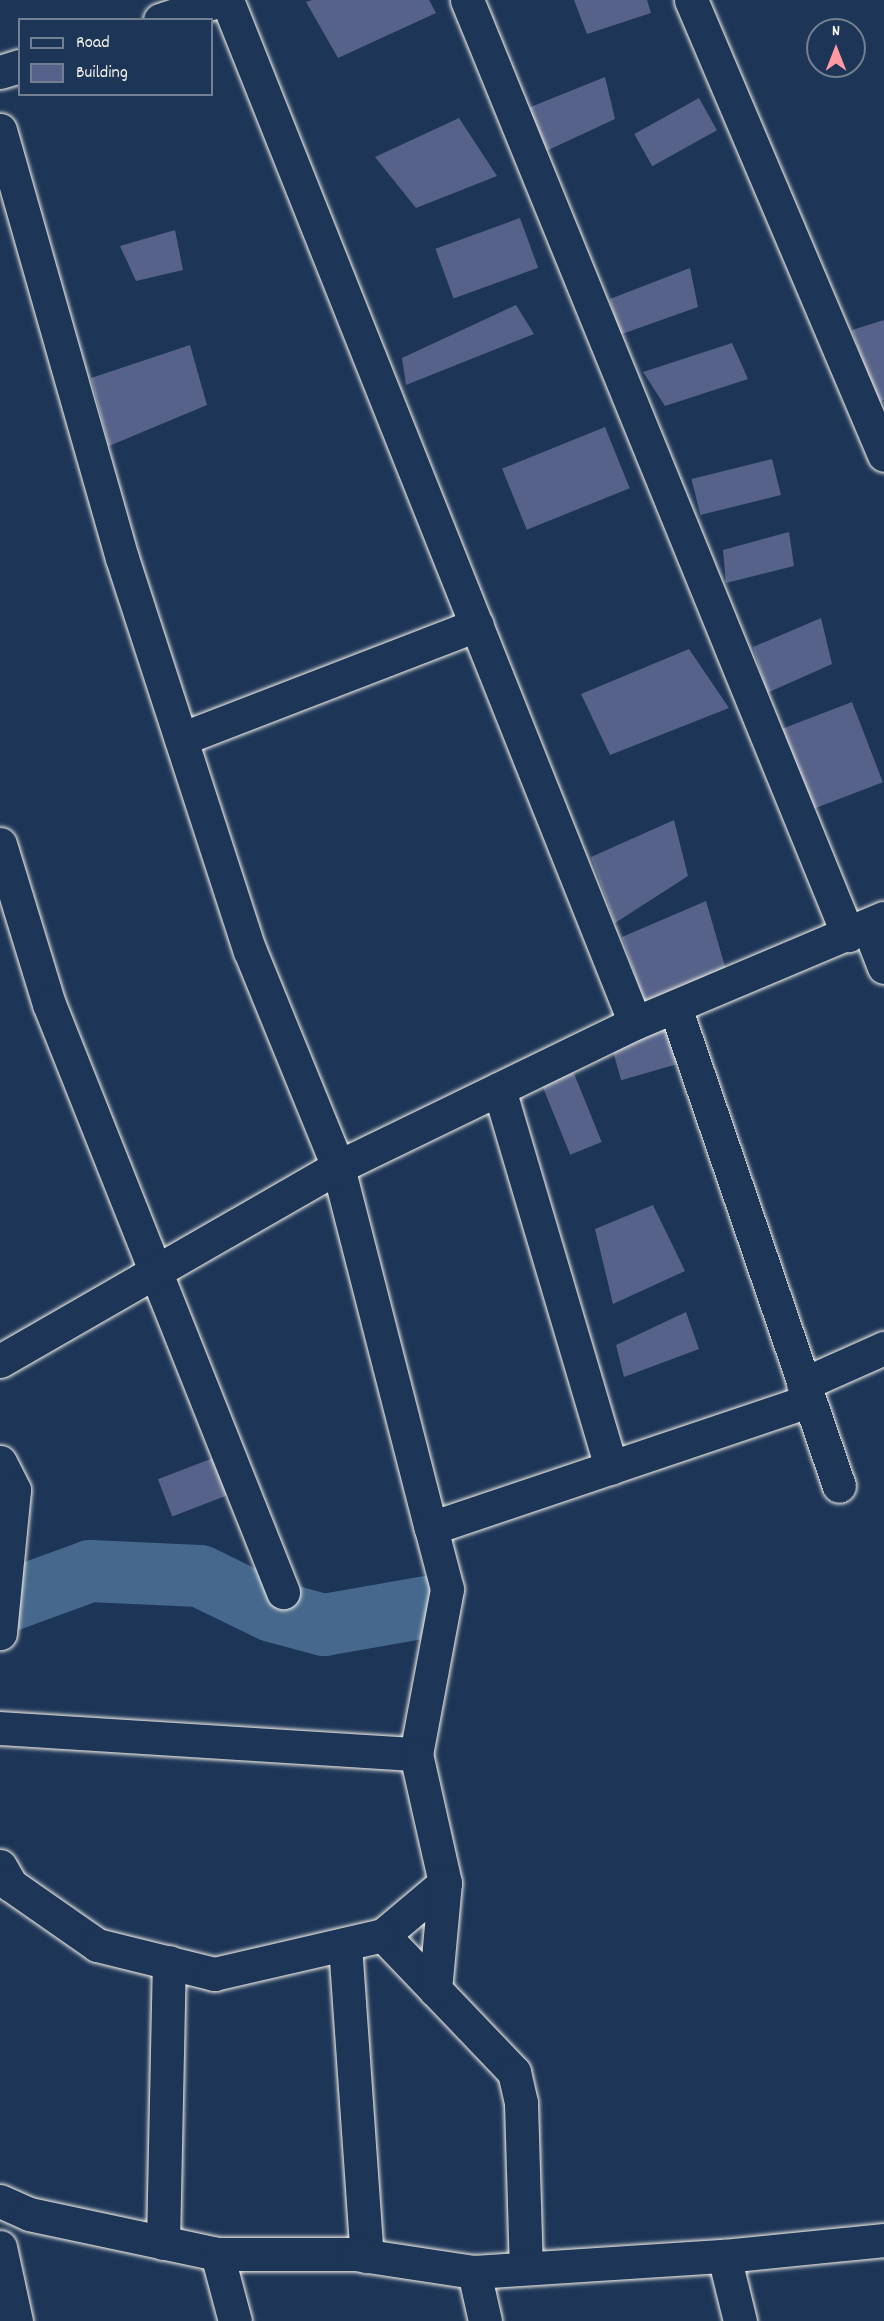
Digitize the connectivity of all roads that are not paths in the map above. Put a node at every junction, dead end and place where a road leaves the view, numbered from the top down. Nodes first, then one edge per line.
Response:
1 (220, 0) edge
2 (227, 0) edge
3 (467, 0) edge
4 (691, 0) edge
5 (166, 18) edge
6 (18, 67) edge
7 (0, 72) edge
8 (0, 130) edge
9 (884, 455) edge
10 (477, 625) junction
11 (181, 739) junction
12 (0, 844) edge
13 (866, 926) edge
14 (884, 967) edge
15 (675, 1007) junction
16 (635, 1023) junction
17 (499, 1089) junction
18 (338, 1167) junction
19 (156, 1269) junction
20 (884, 1348) edge
21 (0, 1361) edge
22 (806, 1392) junction
23 (611, 1468) junction
24 (7, 1476) edge
25 (839, 1486) dead end
26 (431, 1528) junction
27 (284, 1592) dead end
28 (0, 1633) edge
29 (0, 1728) edge
30 (416, 1754) junction
31 (0, 1866) edge
32 (445, 1883) junction
33 (383, 1935) junction
34 (345, 1945) junction
35 (169, 1962) junction
36 (435, 1990) junction
37 (0, 2201) edge
38 (884, 2240) edge
39 (163, 2243) junction
40 (0, 2247) edge
41 (217, 2254) junction
42 (366, 2256) junction
43 (723, 2256) junction
44 (526, 2268) junction
45 (474, 2272) junction
46 (16, 2321) edge
47 (236, 2321) edge
48 (485, 2321) edge
49 (740, 2321) edge

1 - 5 street
2 - 10 street
3 - 13 street
4 - 9 street
6 - 7 street
8 - 11 street
10 - 11 street
10 - 16 street
11 - 18 street
12 - 19 street
13 - 14 street
13 - 15 street
15 - 16 street
15 - 22 street
16 - 17 street
17 - 18 street
17 - 23 street
18 - 19 street
18 - 26 street
19 - 21 street
19 - 27 street
20 - 22 street
22 - 23 street
22 - 25 street
23 - 26 street
24 - 28 street
26 - 30 street
29 - 30 street
30 - 32 street
31 - 35 street
32 - 33 street
32 - 36 street
33 - 34 street
33 - 36 street
34 - 35 street
34 - 42 street
35 - 39 street
36 - 44 street
37 - 39 street
38 - 43 street
39 - 41 street
40 - 46 street
41 - 42 street
41 - 47 street
42 - 45 street
43 - 44 street
43 - 49 street
44 - 45 street
45 - 48 street

